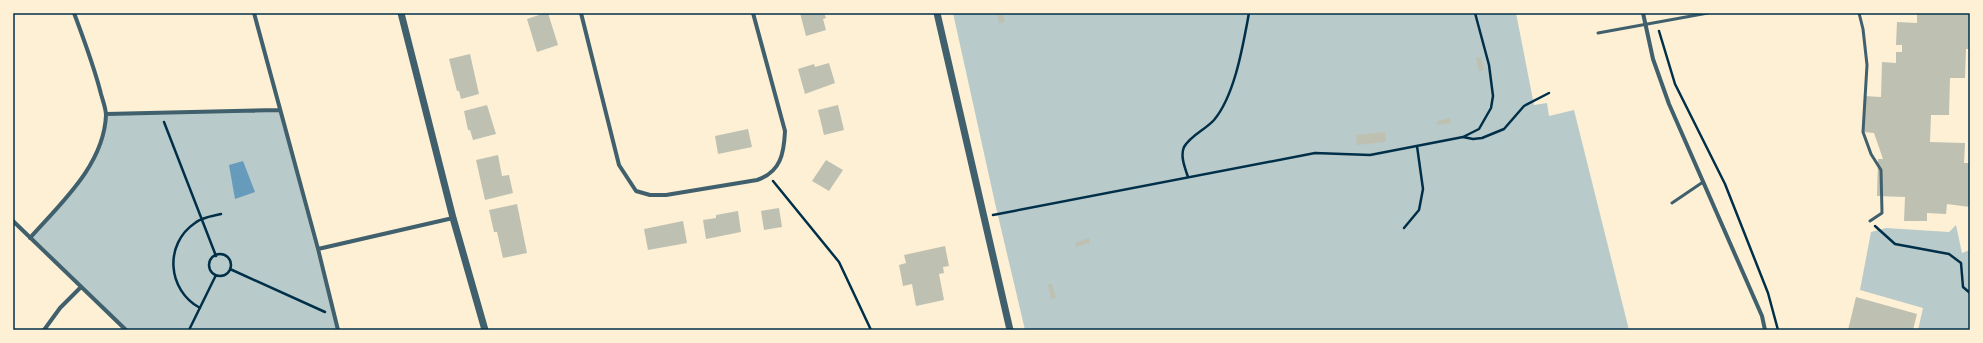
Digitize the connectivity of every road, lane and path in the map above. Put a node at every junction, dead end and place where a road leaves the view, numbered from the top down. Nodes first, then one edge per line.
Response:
1 (74, 13) edge
2 (254, 13) edge
3 (401, 13) edge
4 (581, 13) edge
5 (753, 13) edge
6 (937, 13) edge
7 (1249, 13) edge
8 (1475, 13) edge
9 (1643, 13) edge
10 (1708, 13) edge
11 (1859, 13) edge
12 (1656, 22) junction
13 (1645, 24) junction
14 (1598, 32) dead end
15 (1549, 93) dead end
16 (279, 110) junction
17 (161, 113) junction
18 (106, 114) junction
19 (1463, 137) junction
20 (1416, 146) junction
21 (769, 176) junction
22 (1188, 177) junction
23 (1703, 182) junction
24 (1672, 203) dead end
25 (221, 214) dead end
26 (985, 217) junction
27 (453, 218) junction
28 (202, 219) junction
29 (13, 221) edge
30 (1870, 221) joint
31 (1404, 228) dead end
32 (30, 238) junction
33 (318, 249) junction
34 (216, 256) junction
35 (230, 269) junction
36 (216, 275) junction
37 (81, 287) junction
38 (1970, 293) edge
39 (200, 308) junction
40 (334, 316) junction
41 (44, 330) edge
42 (126, 330) edge
43 (189, 330) edge
44 (338, 330) edge
45 (485, 330) edge
46 (871, 330) edge
47 (1010, 330) edge
48 (1765, 330) edge
49 (1778, 330) edge

1 - 18 street
2 - 16 street
3 - 27 street
4 - 21 street
5 - 21 street
6 - 26 street
7 - 22 path
8 - 19 path
9 - 13 street
10 - 12 lane
11 - 30 lane
12 - 13 lane
12 - 49 path
13 - 14 lane
13 - 23 street
15 - 19 path
16 - 17 street
16 - 33 street
17 - 18 street
17 - 28 path
18 - 32 street
19 - 20 path
20 - 22 path
20 - 31 path
21 - 46 path
22 - 26 path
23 - 24 lane
23 - 48 street
25 - 28 path
26 - 47 street
27 - 33 street
27 - 45 street
28 - 34 path
28 - 39 path
29 - 32 street
30 - 38 path
32 - 37 street
33 - 40 street
34 - 35 path
34 - 36 path
35 - 36 path
35 - 40 path
36 - 39 path
37 - 41 street
37 - 42 street
39 - 43 path
40 - 44 street

